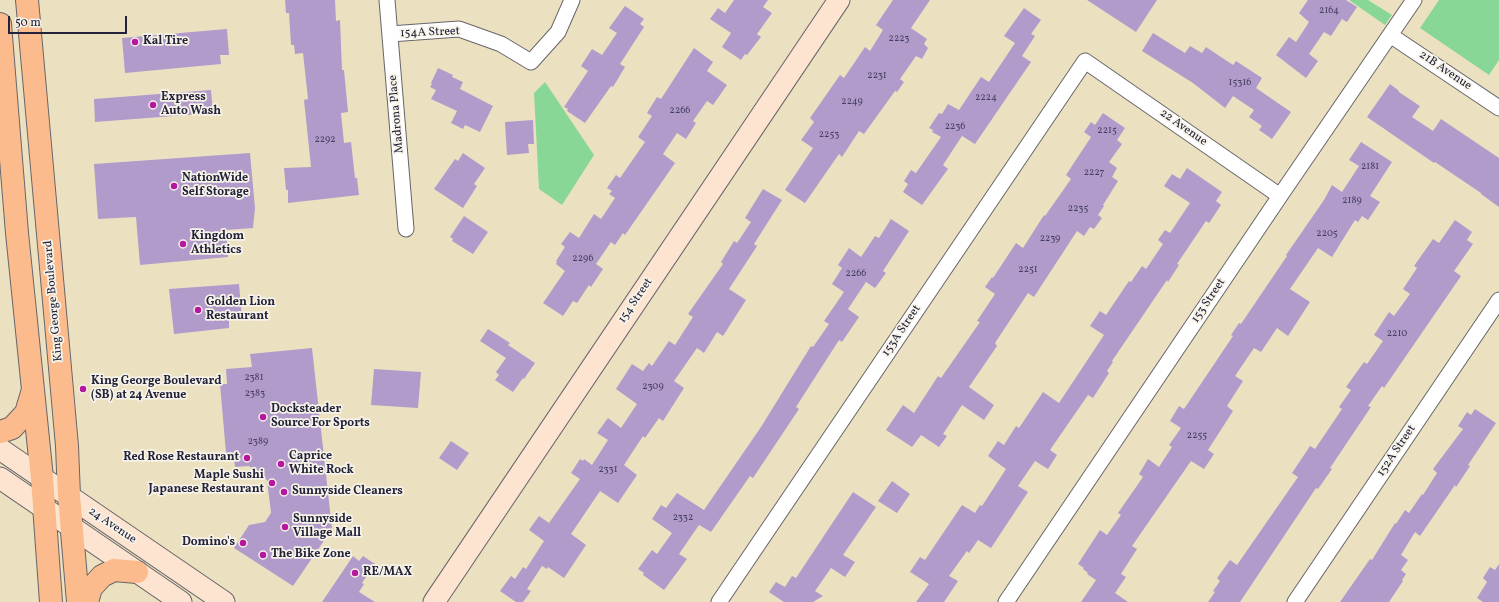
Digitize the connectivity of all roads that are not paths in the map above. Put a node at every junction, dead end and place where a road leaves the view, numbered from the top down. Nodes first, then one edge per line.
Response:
1 (26, 0) edge
2 (386, 0) edge
3 (572, 0) edge
4 (839, 0) edge
5 (1414, 0) edge
6 (1, 31) edge
7 (390, 34) junction
8 (1390, 35) junction
9 (1085, 61) joint
10 (1499, 108) edge
11 (42, 164) junction
12 (1280, 196) junction
13 (406, 229) dead end
14 (1499, 300) edge
15 (33, 390) junction
16 (0, 432) edge
17 (0, 449) edge
18 (0, 478) edge
19 (42, 478) junction
20 (69, 496) junction
21 (44, 508) junction
22 (71, 526) junction
23 (137, 572) junction
24 (51, 602) edge
25 (78, 602) edge
26 (87, 602) edge
27 (181, 602) edge
28 (224, 602) edge
29 (434, 602) edge
30 (719, 602) edge
31 (1006, 602) edge
32 (1295, 602) edge

1 - 11 main road, King George Boulevard
2 - 7 street, Madrona Place
3 - 7 street, 154A Street
4 - 29 street, 154 Street
5 - 8 street, 153 Street
6 - 11 main road
6 - 15 main road
7 - 13 street, Madrona Place
8 - 10 street, 21B Avenue
8 - 12 street, 153 Street
9 - 12 street, 22 Avenue
9 - 30 street, 153A Street
11 - 20 main road, King George Boulevard
12 - 31 street, 153 Street
14 - 32 street, 152A Street
15 - 16 main road
15 - 19 main road
17 - 19 street, 24 Avenue
18 - 21 street, 24 Avenue
19 - 20 street, 24 Avenue
19 - 21 main road
20 - 22 main road, King George Boulevard
20 - 28 street, 24 Avenue
21 - 22 street, 24 Avenue
21 - 24 main road
22 - 23 street, 24 Avenue
22 - 25 main road, King George Boulevard
23 - 26 main road
23 - 27 street, 24 Avenue

